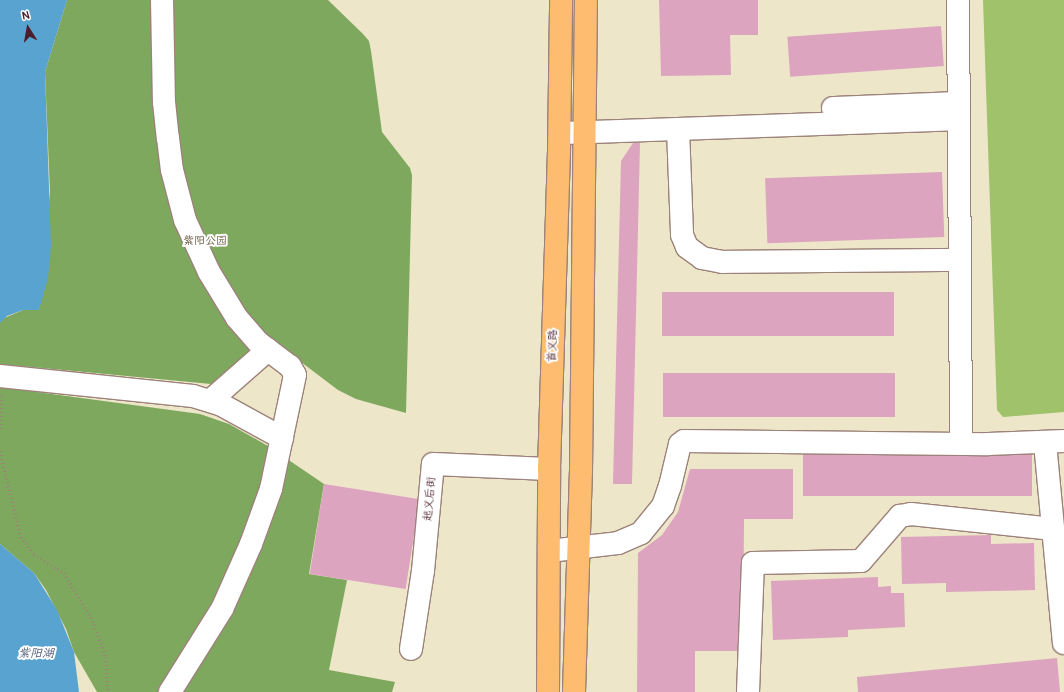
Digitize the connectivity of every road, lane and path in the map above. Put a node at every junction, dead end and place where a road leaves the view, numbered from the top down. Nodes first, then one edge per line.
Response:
1 (162, 0) edge
2 (561, 0) edge
3 (586, 0) edge
4 (958, 0) edge
5 (959, 111) junction
6 (586, 125) junction
7 (560, 126) junction
8 (678, 129) junction
9 (960, 260) junction
10 (268, 350) junction
11 (1, 376) edge
12 (211, 400) junction
13 (0, 429) edge
14 (282, 438) junction
15 (1054, 442) edge
16 (961, 444) junction
17 (0, 451) edge
18 (549, 469) junction
19 (1053, 529) junction
20 (578, 549) junction
21 (549, 551) junction
22 (1064, 643) edge
23 (411, 649) dead end
24 (108, 692) edge
25 (170, 692) edge
26 (548, 692) edge
27 (574, 692) edge
28 (748, 692) edge

1 - 10 street
2 - 7 main road, 首义路
3 - 6 main road
4 - 5 street
5 - 6 street
5 - 8 street
5 - 9 street
6 - 7 street
6 - 8 street
6 - 20 main road
7 - 18 main road, 首义路
8 - 9 street
9 - 16 street
10 - 12 street
10 - 14 street
11 - 12 street
11 - 13 path
12 - 14 street
14 - 25 street
15 - 16 street
15 - 19 street
16 - 20 street
17 - 24 path
18 - 21 main road, 首义路
18 - 23 street, 起义后街
19 - 22 street
19 - 28 street
20 - 21 street
20 - 27 main road
21 - 26 main road, 首义路

